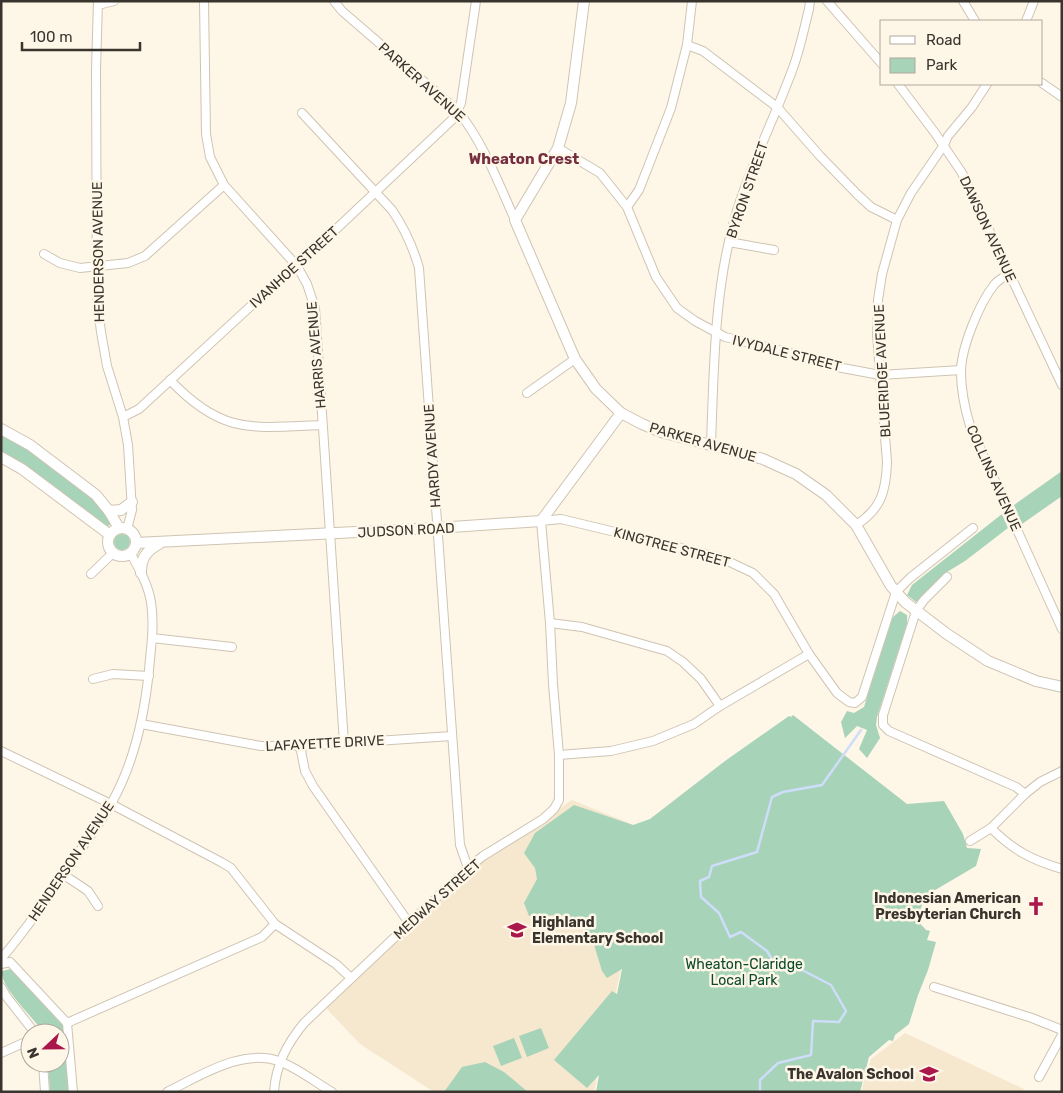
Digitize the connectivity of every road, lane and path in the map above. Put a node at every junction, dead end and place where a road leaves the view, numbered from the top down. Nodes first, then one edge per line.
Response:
1 (114, 1) edge
2 (204, 1) edge
3 (334, 1) edge
4 (476, 1) edge
5 (584, 1) edge
6 (692, 1) edge
7 (810, 1) edge
8 (827, 1) edge
9 (963, 1) edge
10 (1034, 1) edge
11 (98, 3) edge
12 (974, 20) edge
13 (1026, 20) edge
14 (687, 45) junction
15 (880, 62) edge
16 (1043, 84) edge
17 (899, 85) edge
18 (986, 85) edge
19 (1062, 97) edge
20 (777, 107) junction
21 (458, 110) junction
22 (302, 114) dead end
23 (944, 145) junction
24 (558, 148) junction
25 (224, 185) junction
26 (376, 191) junction
27 (628, 207) junction
28 (515, 220) junction
29 (897, 220) junction
30 (729, 242) junction
31 (774, 250) dead end
32 (44, 254) dead end
33 (297, 266) junction
34 (96, 267) junction
35 (1009, 274) junction
36 (716, 332) junction
37 (575, 359) junction
38 (961, 370) junction
39 (880, 375) junction
40 (170, 380) junction
41 (1062, 385) edge
42 (528, 393) dead end
43 (621, 413) junction
44 (123, 417) junction
45 (322, 424) junction
46 (1, 429) edge
47 (712, 444) junction
48 (1, 457) edge
49 (132, 502) junction
50 (108, 511) junction
51 (541, 521) junction
52 (856, 525) junction
53 (123, 528) junction
54 (437, 528) junction
55 (973, 528) dead end
56 (329, 534) junction
57 (110, 535) junction
58 (136, 543) junction
59 (160, 543) junction
60 (113, 553) junction
61 (131, 554) junction
62 (141, 573) junction
63 (91, 574) dead end
64 (947, 576) dead end
65 (896, 592) junction
66 (916, 611) junction
67 (550, 623) junction
68 (1062, 629) edge
69 (152, 638) junction
70 (232, 647) dead end
71 (808, 654) junction
72 (149, 676) junction
73 (93, 679) dead end
74 (1061, 686) edge
75 (720, 706) junction
76 (141, 724) junction
77 (452, 736) junction
78 (344, 743) junction
79 (300, 746) junction
80 (1, 751) edge
81 (559, 755) junction
82 (1062, 771) edge
83 (1025, 794) junction
84 (111, 804) junction
85 (991, 828) junction
86 (970, 840) dead end
87 (468, 868) junction
88 (1062, 869) edge
89 (64, 875) junction
90 (98, 906) dead end
91 (409, 923) junction
92 (276, 924) junction
93 (1, 959) edge
94 (1, 964) edge
95 (351, 978) junction
96 (1, 987) edge
97 (934, 987) dead end
98 (27, 1023) edge
99 (67, 1023) joint
100 (1062, 1030) edge
101 (1062, 1035) edge
102 (20, 1044) edge
103 (1, 1053) edge
104 (70, 1058) edge
105 (280, 1061) junction
106 (44, 1073) edge
107 (1039, 1077) dead end
108 (45, 1092) edge
109 (73, 1092) edge
110 (167, 1092) edge
111 (274, 1092) edge
112 (332, 1092) edge

1 - 11 street
2 - 25 street, HARRIS AVENUE
3 - 21 street, PARKER AVENUE
4 - 21 street
5 - 24 street
6 - 14 street
7 - 20 street, BYRON STREET
8 - 15 street
9 - 12 street
10 - 13 street
11 - 34 street, HENDERSON AVENUE
14 - 20 street
14 - 27 street
16 - 19 street
17 - 23 street, DAWSON AVENUE
18 - 23 street, BLUERIDGE AVENUE
20 - 29 street
20 - 30 street, BYRON STREET
21 - 26 street, IVANHOE STREET
21 - 28 street, PARKER AVENUE
22 - 26 street, HARDY AVENUE
23 - 29 street, BLUERIDGE AVENUE
23 - 35 street, DAWSON AVENUE
24 - 27 street, IVYDALE STREET
24 - 28 street
25 - 33 street, HARRIS AVENUE
25 - 34 street
26 - 33 street, IVANHOE STREET
26 - 54 street, HARDY AVENUE
27 - 36 street, IVYDALE STREET
28 - 37 street, PARKER AVENUE
29 - 39 street, BLUERIDGE AVENUE
30 - 31 street
30 - 36 street, BYRON STREET
32 - 34 street
33 - 40 street, IVANHOE STREET
33 - 45 street, HARRIS AVENUE
34 - 44 street, HENDERSON AVENUE
35 - 38 street, COLLINS AVENUE
35 - 41 street, DAWSON AVENUE
36 - 39 street, IVYDALE STREET
36 - 47 street, BYRON STREET
37 - 42 street
37 - 43 street, PARKER AVENUE
38 - 39 street, IVYDALE STREET
38 - 68 street, COLLINS AVENUE
39 - 52 street, BLUERIDGE AVENUE
40 - 44 street, IVANHOE STREET
40 - 45 street
43 - 47 street, PARKER AVENUE
43 - 51 street
44 - 49 street, HENDERSON AVENUE
45 - 56 street, HARRIS AVENUE
46 - 50 street
47 - 52 street, PARKER AVENUE
48 - 57 street
49 - 50 street
49 - 53 street, HENDERSON AVENUE
50 - 53 street
51 - 54 street, JUDSON ROAD
51 - 67 street, MEDWAY STREET
51 - 71 street, KINGTREE STREET
52 - 65 street, PARKER AVENUE
53 - 57 street
53 - 58 street
54 - 56 street, JUDSON ROAD
54 - 77 street, HARDY AVENUE
55 - 65 street
56 - 59 street, JUDSON ROAD
56 - 78 street, HARRIS AVENUE
57 - 60 street
58 - 59 street, JUDSON ROAD
58 - 61 street
59 - 62 street
60 - 61 street
60 - 63 street
61 - 62 street, HENDERSON AVENUE
62 - 69 street, HENDERSON AVENUE
64 - 66 street
65 - 66 street, PARKER AVENUE
65 - 71 street, KINGTREE STREET
66 - 74 street, PARKER AVENUE
66 - 83 street
67 - 75 street
67 - 81 street, MEDWAY STREET
69 - 70 street
69 - 72 street, HENDERSON AVENUE
71 - 75 street
72 - 73 street
72 - 76 street, HENDERSON AVENUE
75 - 81 street
76 - 79 street, LAFAYETTE DRIVE
76 - 84 street, HENDERSON AVENUE
77 - 78 street, LAFAYETTE DRIVE
77 - 87 street, HARDY AVENUE
78 - 79 street, LAFAYETTE DRIVE
79 - 91 street
80 - 84 street
81 - 87 street, MEDWAY STREET
82 - 83 street
83 - 85 street
84 - 89 street, HENDERSON AVENUE
84 - 92 street
85 - 86 street
85 - 88 street
87 - 91 street, MEDWAY STREET
89 - 90 street
89 - 93 street, HENDERSON AVENUE
91 - 95 street, MEDWAY STREET
92 - 95 street
92 - 99 street
94 - 99 street
95 - 105 street, MEDWAY STREET
96 - 98 street
97 - 100 street
101 - 107 street
102 - 103 street
104 - 109 street
105 - 110 street
105 - 111 street, MEDWAY STREET
105 - 112 street
106 - 108 street

